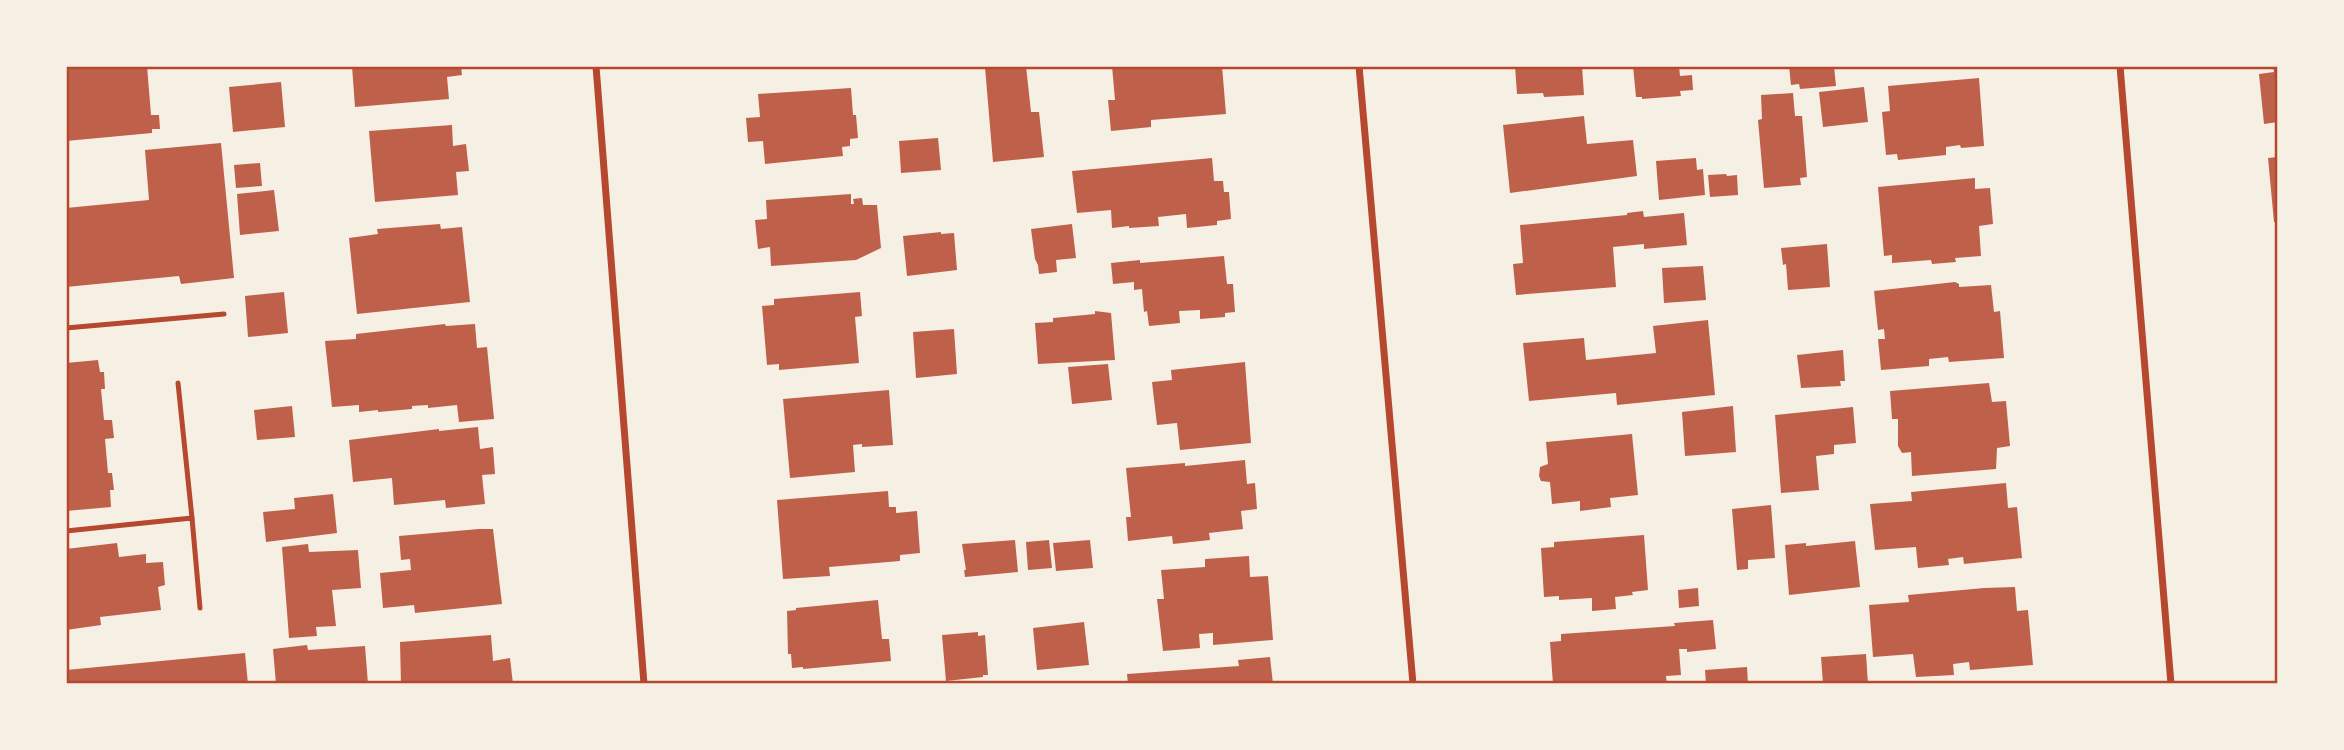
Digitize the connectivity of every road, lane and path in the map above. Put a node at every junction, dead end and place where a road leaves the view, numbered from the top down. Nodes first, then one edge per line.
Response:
1 (596, 66) edge
2 (1359, 66) edge
3 (2120, 66) edge
4 (224, 314) dead end
5 (66, 328) edge
6 (178, 383) dead end
7 (192, 518) junction
8 (66, 531) edge
9 (200, 608) dead end
10 (644, 684) edge
11 (1413, 684) edge
12 (2171, 684) edge

1 - 10 street
2 - 11 street
3 - 12 street
4 - 5 lane
6 - 7 lane
7 - 8 lane
7 - 9 lane

